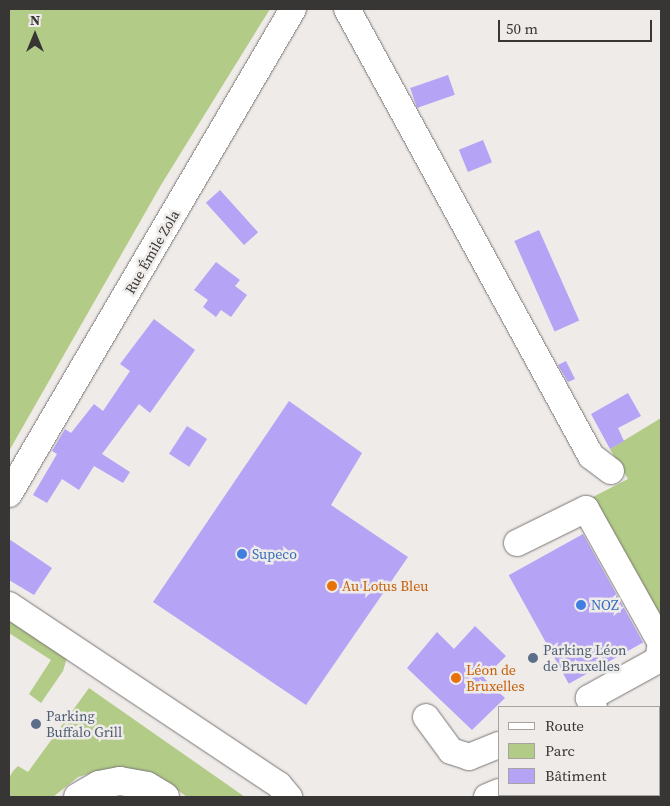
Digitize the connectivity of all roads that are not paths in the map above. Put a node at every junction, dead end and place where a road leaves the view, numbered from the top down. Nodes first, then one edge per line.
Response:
1 (293, 9) edge
2 (347, 9) edge
3 (611, 470) dead end
4 (9, 494) edge
5 (517, 543) dead end
6 (9, 605) edge
7 (593, 706) edge
8 (426, 717) dead end
9 (498, 745) edge
10 (78, 797) edge
11 (165, 797) edge
12 (289, 797) edge

1 - 4 street, Rue Émile Zola
2 - 3 street
5 - 7 street
6 - 12 street
8 - 9 street
10 - 11 main road

